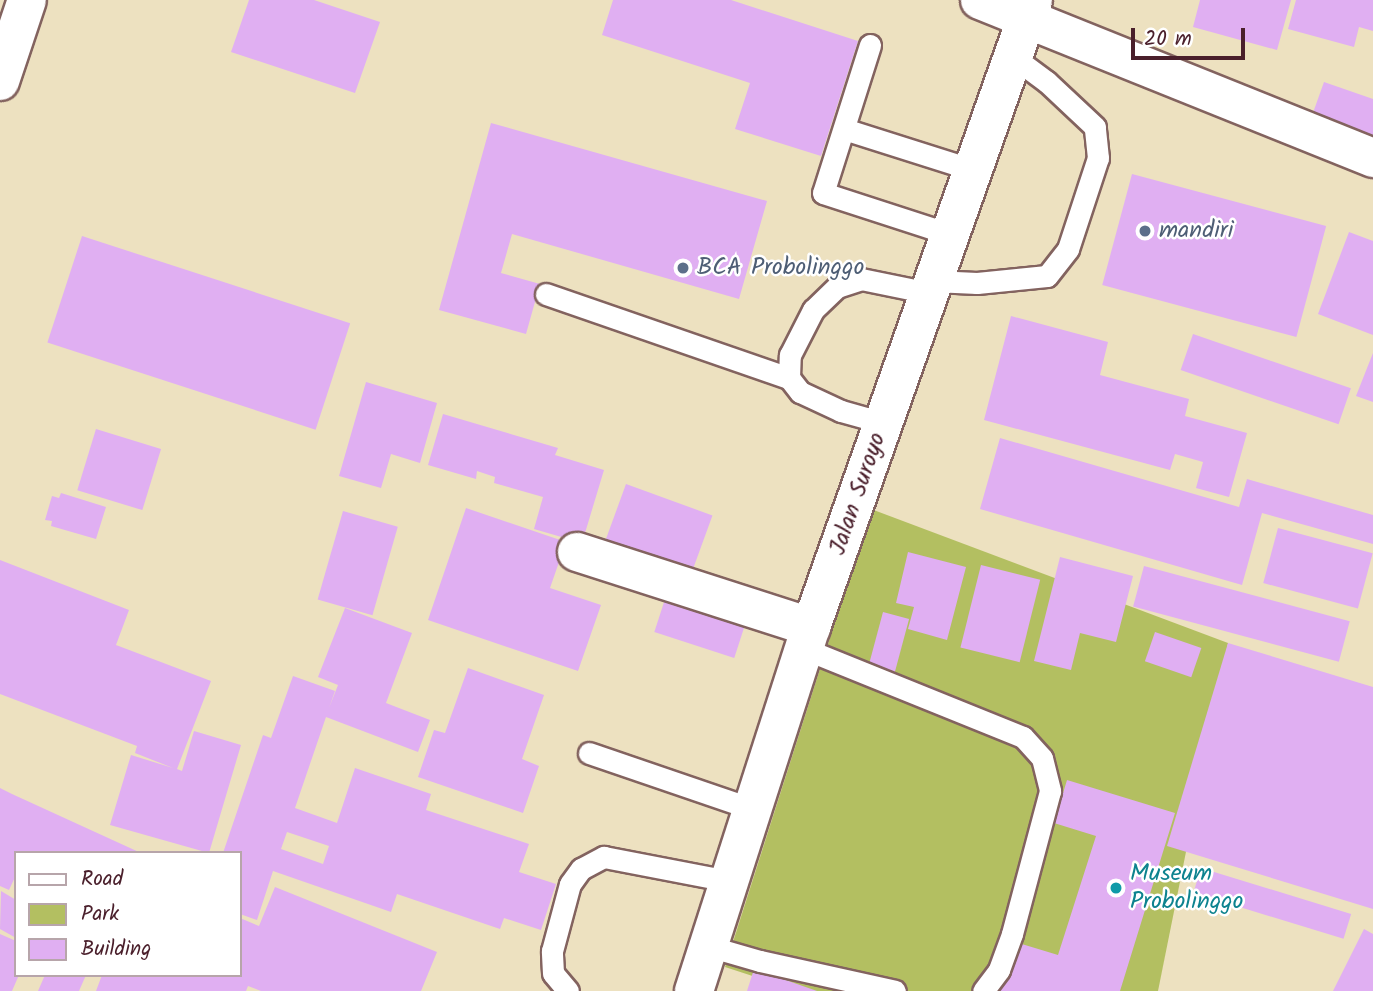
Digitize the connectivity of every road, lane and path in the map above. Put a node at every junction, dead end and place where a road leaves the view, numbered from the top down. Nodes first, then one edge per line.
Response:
1 (27, 0) edge
2 (980, 0) edge
3 (1030, 8) edge
4 (870, 45) dead end
5 (1012, 57) junction
6 (2, 72) edge
7 (844, 129) junction
8 (1373, 158) edge
9 (973, 170) junction
10 (949, 234) junction
11 (931, 287) junction
12 (546, 294) dead end
13 (789, 378) junction
14 (884, 423) junction
15 (576, 552) dead end
16 (808, 638) junction
17 (589, 752) dead end
18 (753, 809) junction
19 (729, 881) junction
20 (708, 946) junction
21 (568, 991) edge
22 (694, 991) edge
23 (895, 991) edge
24 (983, 991) edge

1 - 6 main road
2 - 3 main road
3 - 5 main road, Jalan Suroyo
3 - 8 main road
4 - 7 lane
5 - 9 main road, Jalan Suroyo
5 - 11 lane
7 - 9 lane
7 - 10 lane
9 - 10 main road, Jalan Suroyo
10 - 11 main road, Jalan Suroyo
11 - 13 lane
11 - 14 main road, Jalan Suroyo
12 - 13 lane
13 - 14 lane
14 - 16 main road, Jalan Suroyo
15 - 16 main road
16 - 18 main road, Jalan Suroyo
16 - 24 lane
17 - 18 lane
18 - 19 main road, Jalan Suroyo
19 - 20 main road, Jalan Suroyo
19 - 21 lane
20 - 22 main road, Jalan Suroyo
20 - 23 lane

